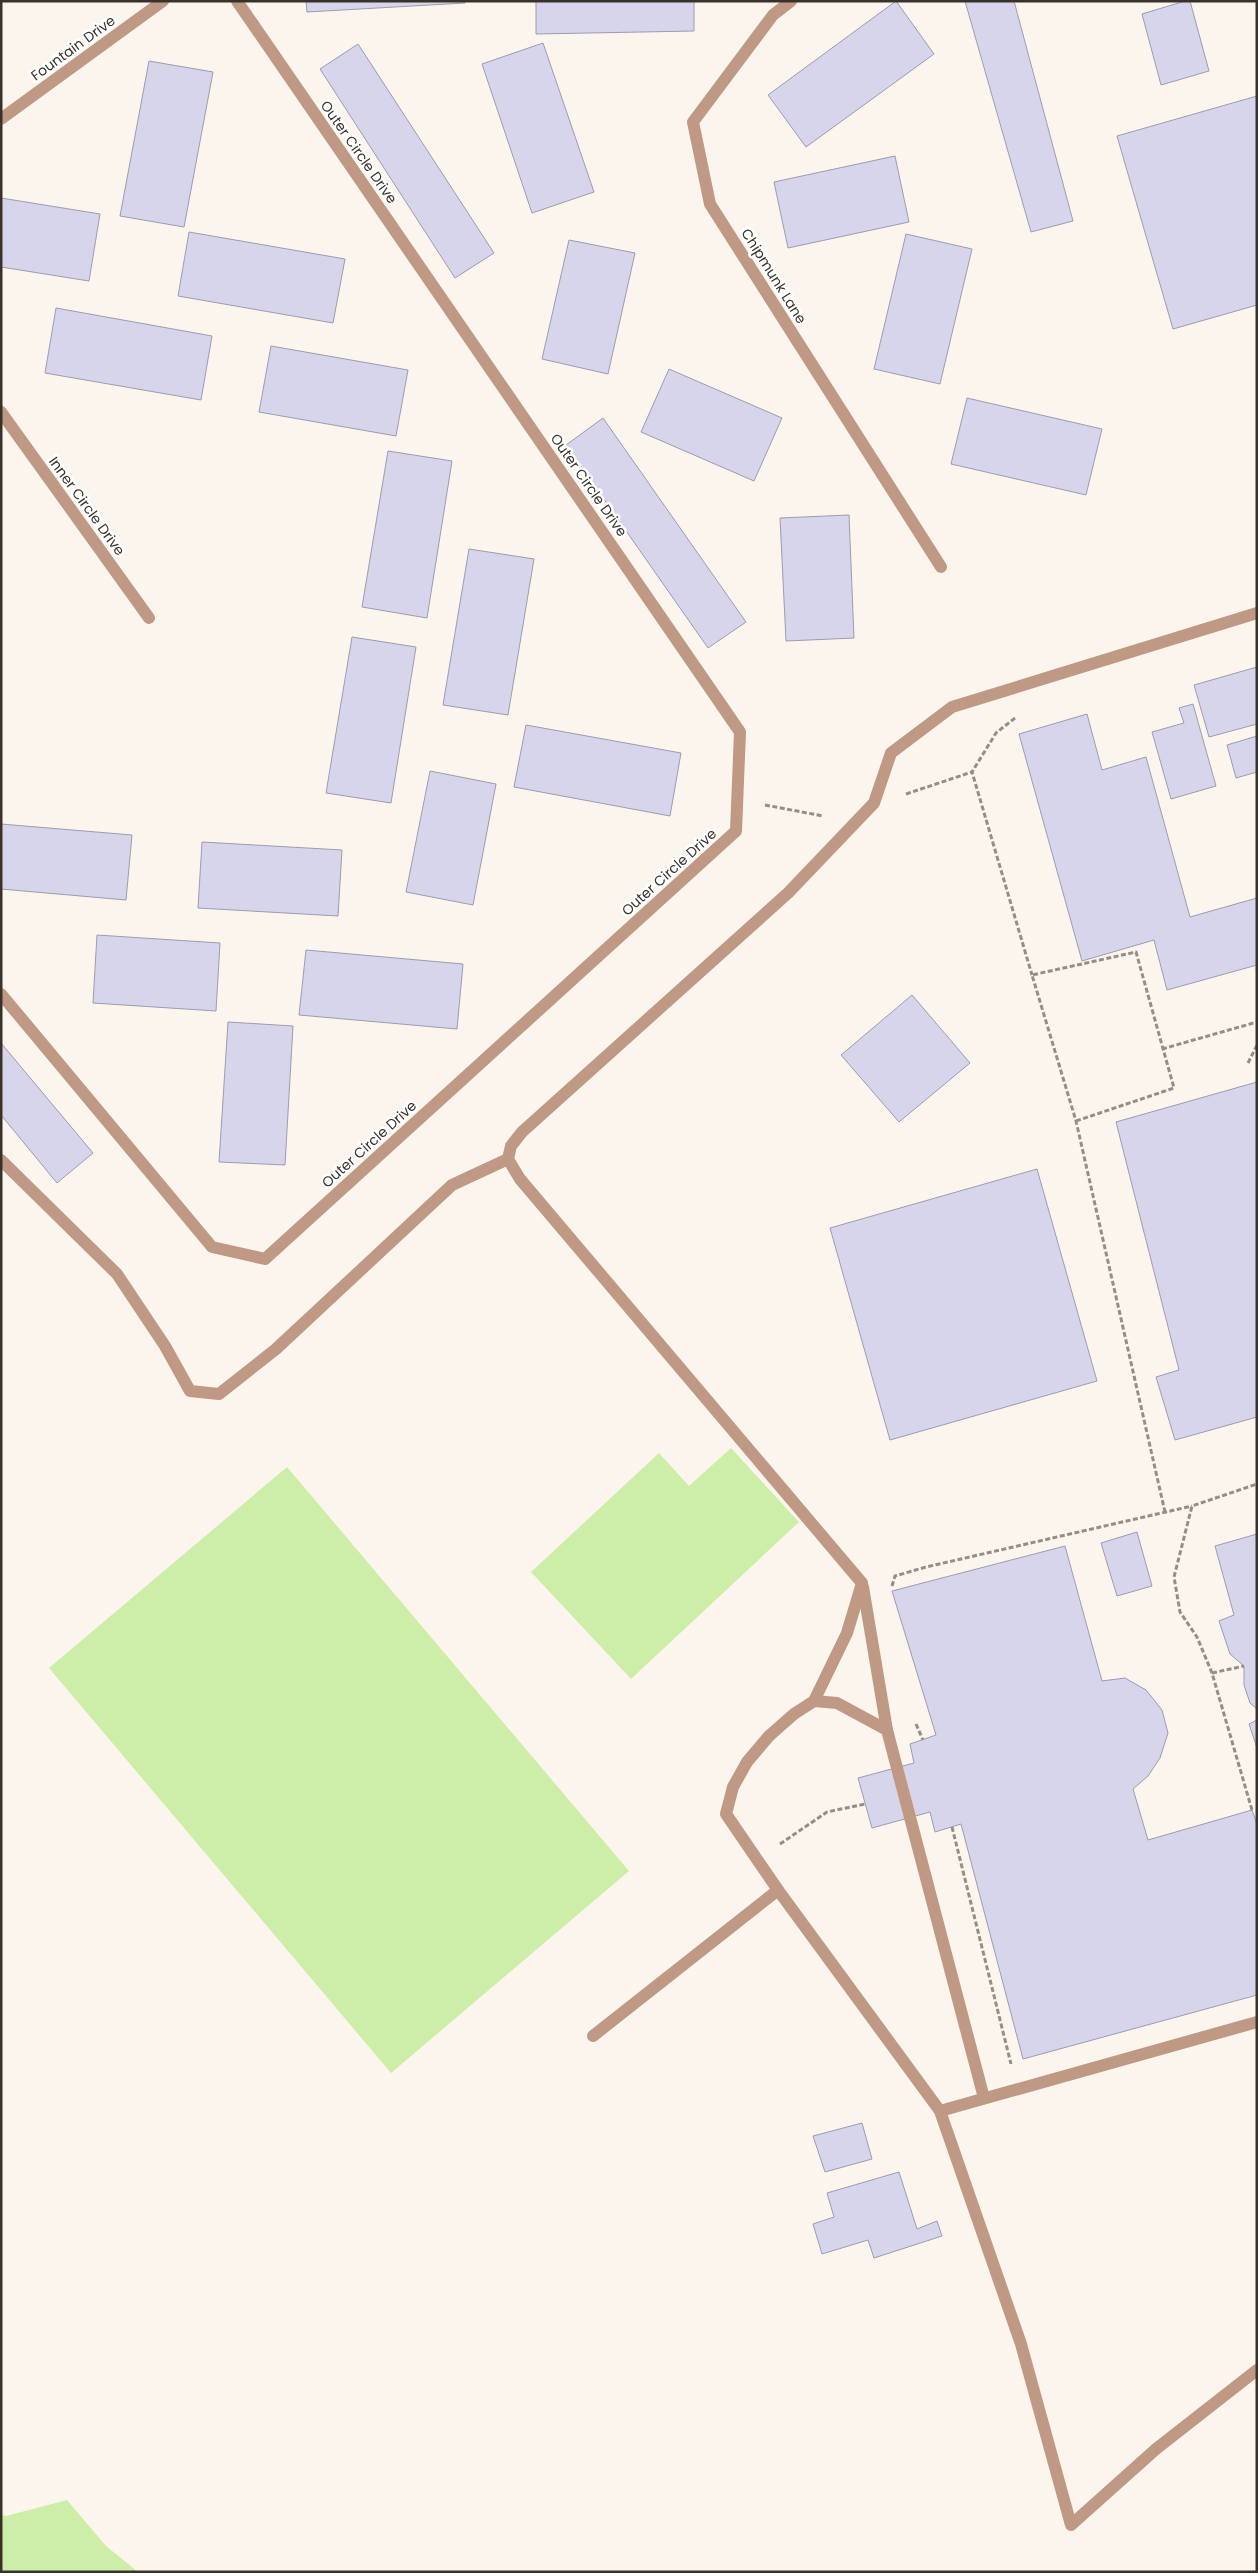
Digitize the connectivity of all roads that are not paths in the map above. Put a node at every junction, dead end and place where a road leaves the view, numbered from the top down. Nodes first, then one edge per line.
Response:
1 (163, 1) edge
2 (237, 1) edge
3 (791, 1) edge
4 (1, 119) edge
5 (1, 412) edge
6 (941, 567) dead end
7 (1257, 613) edge
8 (149, 618) dead end
9 (1, 994) edge
10 (508, 1159) junction
11 (1, 1160) edge
12 (862, 1583) junction
13 (814, 1701) junction
14 (887, 1730) junction
15 (778, 1890) junction
16 (1257, 2022) edge
17 (593, 2036) dead end
18 (984, 2098) junction
19 (940, 2111) junction
20 (1257, 2370) edge

1 - 4 street, Fountain Drive
2 - 9 street, Outer Circle Drive
3 - 6 street, Chipmunk Lane
5 - 8 street, Inner Circle Drive
7 - 10 street
10 - 11 street
10 - 12 street
12 - 13 street
12 - 14 street
13 - 14 street
13 - 15 street
14 - 18 street
15 - 17 street
15 - 19 street
16 - 18 street
18 - 19 street
19 - 20 street

